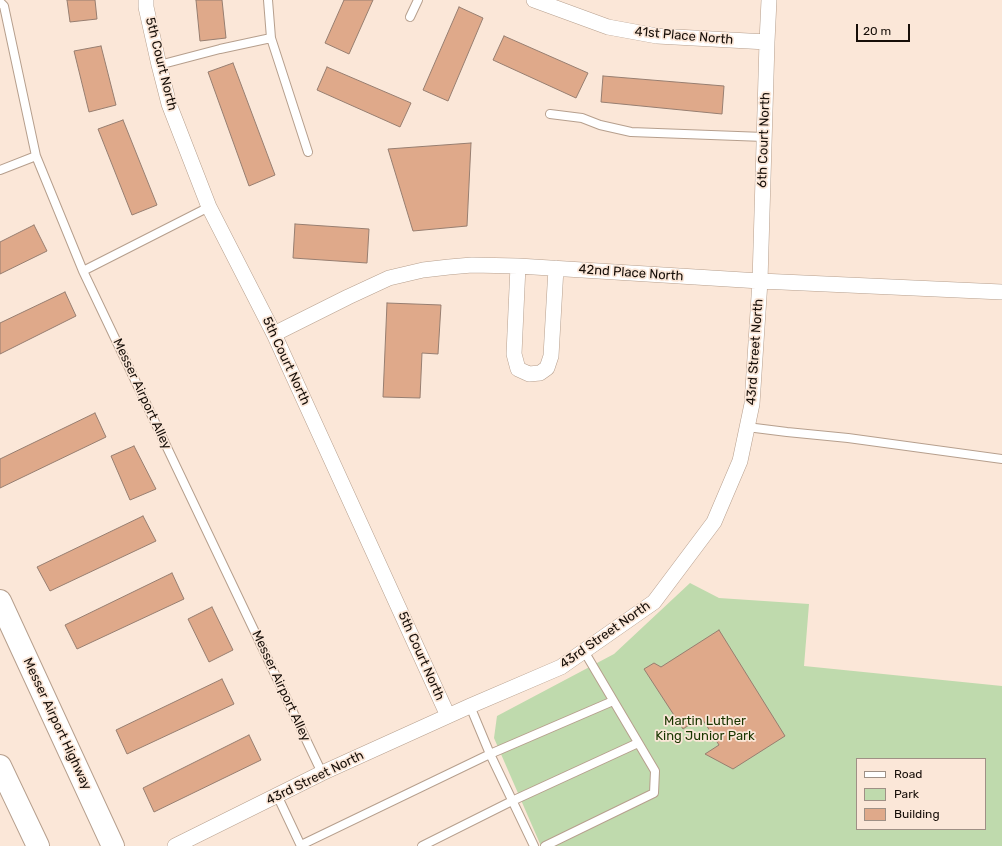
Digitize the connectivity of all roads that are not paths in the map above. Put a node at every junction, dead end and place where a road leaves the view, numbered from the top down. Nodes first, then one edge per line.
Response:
1 (146, 0) edge
2 (268, 0) edge
3 (418, 0) edge
4 (534, 0) edge
5 (769, 0) edge
6 (0, 2) edge
7 (410, 17) dead end
8 (272, 38) junction
9 (767, 42) junction
10 (159, 65) junction
11 (550, 114) dead end
12 (764, 137) junction
13 (308, 152) dead end
14 (36, 156) junction
15 (0, 170) edge
16 (210, 207) junction
17 (518, 266) junction
18 (556, 268) junction
19 (83, 271) junction
20 (760, 281) junction
21 (1002, 292) edge
22 (274, 334) junction
23 (747, 428) junction
24 (1002, 460) edge
25 (0, 601) edge
26 (584, 651) junction
27 (613, 701) junction
28 (470, 706) junction
29 (448, 716) junction
30 (638, 743) junction
31 (490, 754) junction
32 (0, 766) edge
33 (322, 773) junction
34 (277, 795) junction
35 (512, 801) junction
36 (38, 846) edge
37 (113, 846) edge
38 (175, 846) edge
39 (301, 846) edge
40 (422, 846) edge
41 (534, 846) edge
42 (545, 846) edge

1 - 10 street, 5th Court North
2 - 8 lane
3 - 7 lane
4 - 9 street, 41st Place North
5 - 9 street, 6th Court North
6 - 14 lane, Messer Airport Alley
8 - 10 lane
8 - 13 lane
9 - 12 street, 6th Court North
10 - 16 street, 5th Court North
11 - 12 lane
12 - 20 street, 6th Court North
14 - 15 lane
14 - 19 lane, Messer Airport Alley
16 - 19 lane
16 - 22 street, 5th Court North
17 - 18 street, 42nd Place North
17 - 18 street
17 - 22 street, 42nd Place North
18 - 20 street, 42nd Place North
19 - 33 lane, Messer Airport Alley
20 - 21 street, 42nd Place North
20 - 23 street, 43rd Street North
22 - 29 street, 5th Court North
23 - 24 lane
23 - 26 street, 43rd Street North
25 - 37 main road, Messer Airport Highway
26 - 27 lane
26 - 28 street, 43rd Street North
27 - 30 lane
27 - 31 lane
28 - 29 street, 43rd Street North
28 - 31 lane
29 - 33 street, 43rd Street North
30 - 35 lane
30 - 42 lane
31 - 35 lane
31 - 39 lane
32 - 36 main road
33 - 34 street, 43rd Street North
34 - 38 street, 43rd Street North
34 - 39 lane
35 - 40 lane
35 - 41 lane

